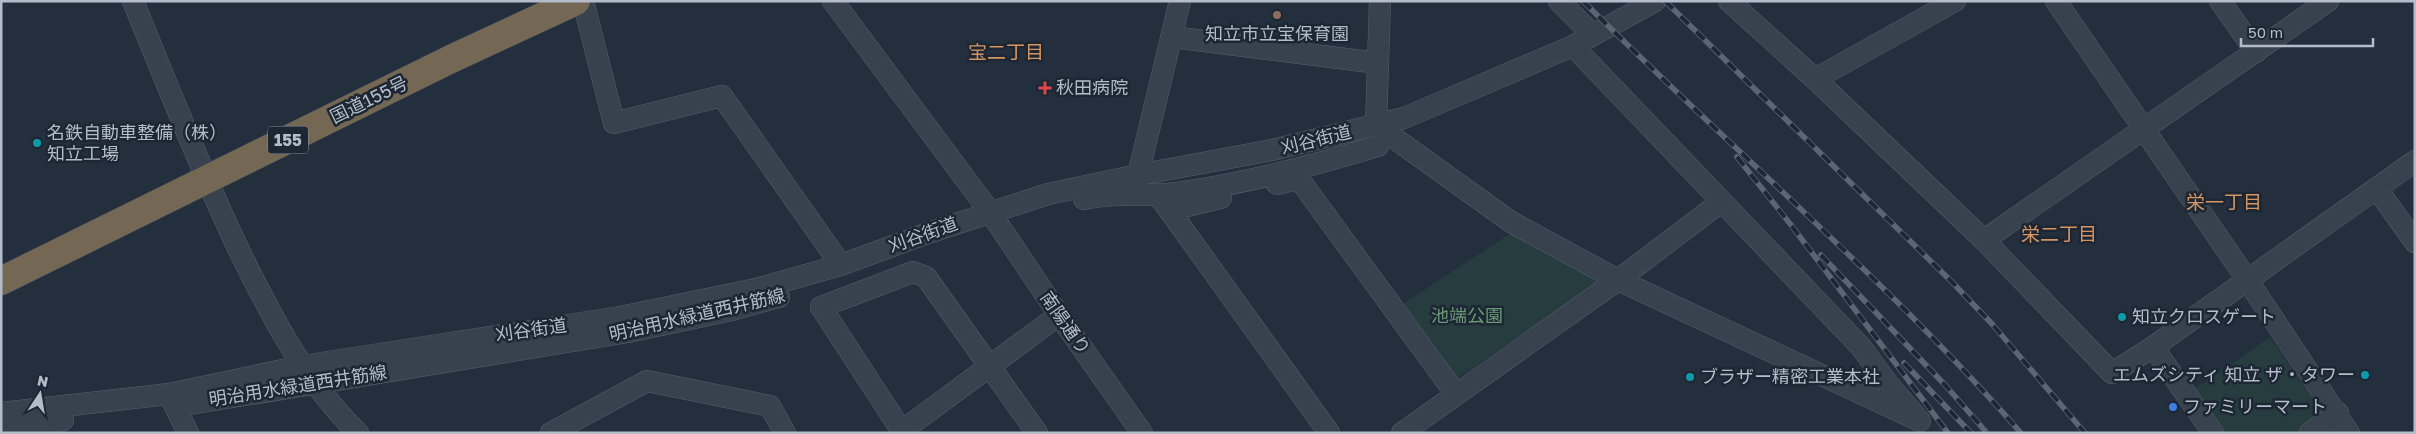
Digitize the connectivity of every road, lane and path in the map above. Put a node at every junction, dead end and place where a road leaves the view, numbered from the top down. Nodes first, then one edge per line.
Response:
1 (133, 1) edge
2 (576, 1) edge
3 (583, 1) edge
4 (833, 1) edge
5 (1180, 1) edge
6 (1380, 1) edge
7 (1560, 1) edge
8 (1655, 1) edge
9 (1729, 1) edge
10 (1954, 1) edge
11 (2056, 1) edge
12 (2220, 1) edge
13 (2328, 1) edge
14 (1593, 35) junction
15 (1172, 37) junction
16 (1573, 46) junction
17 (2256, 52) junction
18 (1378, 63) junction
19 (1815, 79) junction
20 (2144, 129) junction
21 (1377, 136) junction
22 (2415, 161) edge
23 (1138, 175) junction
24 (206, 180) junction
25 (2377, 189) junction
26 (1164, 202) junction
27 (1721, 202) junction
28 (994, 217) junction
29 (1984, 240) junction
30 (2415, 242) edge
31 (841, 265) junction
32 (1618, 280) junction
33 (1, 281) edge
34 (2248, 281) junction
35 (1058, 315) junction
36 (2153, 347) junction
37 (989, 365) junction
38 (308, 374) junction
39 (1455, 393) junction
40 (172, 400) junction
41 (1, 412) edge
42 (2338, 413) junction
43 (1925, 427) edge
44 (1, 428) edge
45 (901, 432) edge
46 (188, 433) edge
47 (358, 433) edge
48 (551, 433) edge
49 (785, 433) edge
50 (1037, 433) edge
51 (1142, 433) edge
52 (1329, 433) edge
53 (1402, 433) edge
54 (2213, 433) edge
55 (2310, 433) edge
56 (2349, 433) edge

1 - 24 street
2 - 24 highway, 国道155号 / 155
3 - 31 street
4 - 28 street, 南陽通り
5 - 15 street
6 - 18 street
7 - 14 street
8 - 14 street, 刈谷街道
9 - 19 street
10 - 19 street
11 - 20 street
12 - 17 street
13 - 17 street
14 - 16 street, 刈谷街道
15 - 18 street
15 - 23 street
16 - 21 street, 刈谷街道
16 - 27 street
17 - 20 street
18 - 21 street
19 - 29 street
20 - 29 street
20 - 34 street
21 - 23 street, 刈谷街道
21 - 26 street, 明治用水緑道西井筋線
21 - 32 street
22 - 25 street
23 - 26 street
23 - 28 street, 刈谷街道
24 - 33 highway, 国道155号 / 155
24 - 38 street
25 - 30 street
25 - 34 street
26 - 28 street, 明治用水緑道西井筋線
26 - 39 street
26 - 52 street
27 - 32 street
27 - 43 street
28 - 31 street, 刈谷街道
28 - 35 street, 南陽通り
28 - 38 street, 明治用水緑道西井筋線
29 - 36 street
31 - 38 street, 刈谷街道
32 - 39 street
32 - 43 street
34 - 36 street
34 - 42 street
35 - 37 street
35 - 51 street, 南陽通り
36 - 54 street
37 - 45 street
37 - 45 street
37 - 50 street
38 - 40 street, 刈谷街道
38 - 47 street
39 - 53 street
40 - 41 street
40 - 44 street
40 - 46 street
42 - 55 street
42 - 56 street
48 - 49 street

